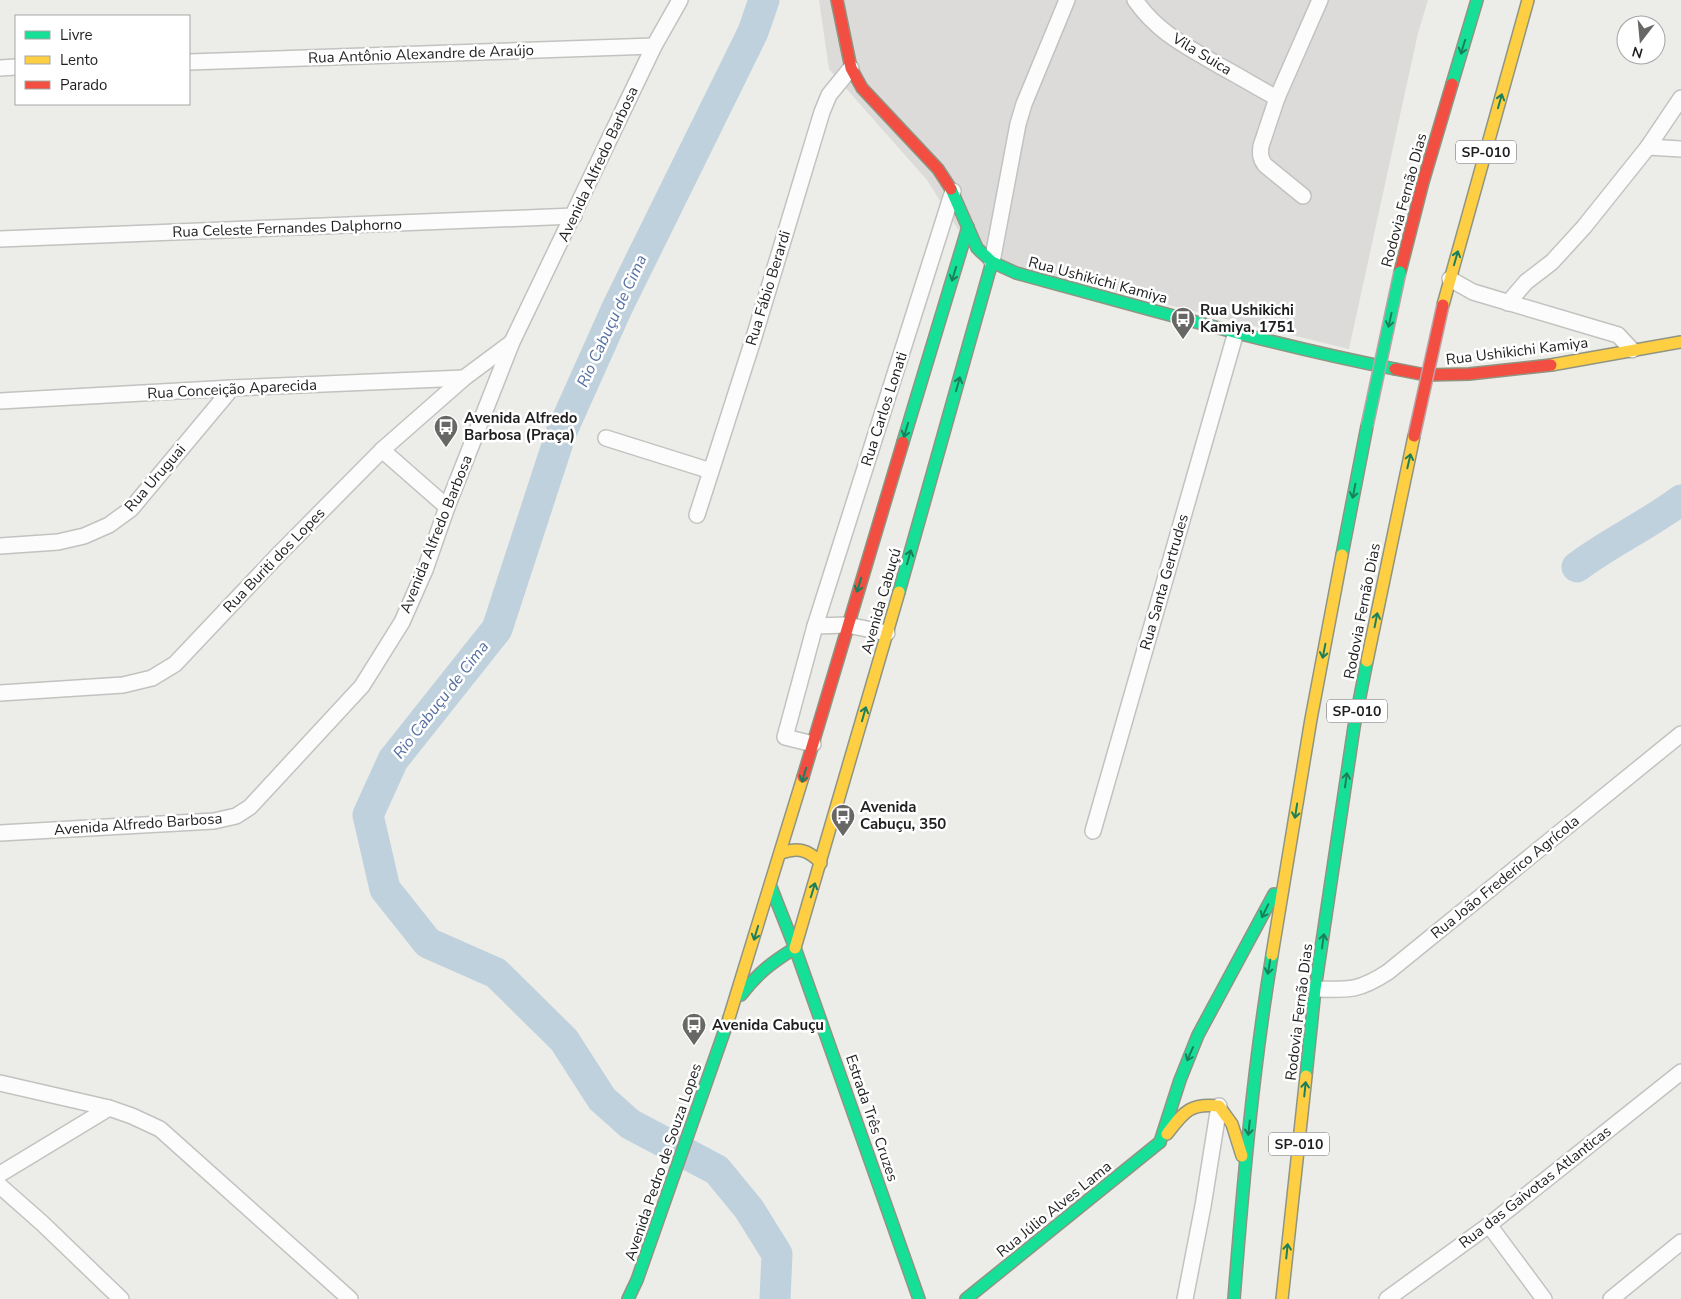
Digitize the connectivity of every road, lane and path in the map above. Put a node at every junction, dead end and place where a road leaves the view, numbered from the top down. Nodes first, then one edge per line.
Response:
1 (680, 0) edge
2 (837, 0) edge
3 (1067, 0) edge
4 (1135, 0) edge
5 (1320, 0) edge
6 (1477, 0) edge
7 (1528, 0) edge
8 (654, 46) junction
9 (190, 62) edge
10 (15, 67) edge
11 (0, 68) edge
12 (851, 68) junction
13 (1277, 98) junction
14 (1681, 98) edge
15 (1648, 147) junction
16 (1681, 149) edge
17 (953, 191) junction
18 (1303, 196) dead end
19 (574, 216) junction
20 (968, 227) junction
21 (0, 239) edge
22 (992, 262) junction
23 (1450, 279) junction
24 (1508, 303) junction
25 (1236, 332) junction
26 (512, 342) junction
27 (1681, 342) edge
28 (1632, 350) junction
29 (464, 378) junction
30 (232, 388) junction
31 (0, 401) edge
32 (606, 438) dead end
33 (382, 450) junction
34 (711, 471) junction
35 (447, 507) junction
36 (698, 515) dead end
37 (0, 546) edge
38 (847, 625) junction
39 (815, 626) junction
40 (888, 633) junction
41 (0, 693) edge
42 (1681, 734) edge
43 (813, 744) junction
44 (1093, 831) dead end
45 (0, 833) edge
46 (781, 852) junction
47 (822, 863) junction
48 (1287, 867) junction
49 (770, 887) junction
50 (804, 918) junction
51 (784, 920) junction
52 (795, 948) junction
53 (1316, 989) junction
54 (734, 1005) junction
55 (1681, 1072) edge
56 (0, 1083) edge
57 (1219, 1106) junction
58 (109, 1108) junction
59 (1160, 1142) junction
60 (1244, 1165) junction
61 (0, 1174) edge
62 (0, 1186) edge
63 (1489, 1226) junction
64 (1681, 1242) edge
65 (121, 1299) edge
66 (350, 1299) edge
67 (628, 1299) edge
68 (919, 1299) edge
69 (966, 1299) edge
70 (1185, 1299) edge
71 (1234, 1299) edge
72 (1282, 1299) edge
73 (1387, 1299) edge
74 (1544, 1299) edge
75 (1611, 1299) edge

1 - 8 street, Avenida Alfredo Barbosa
2 - 12 main road, Rua Ushikichi Kamiya
3 - 22 street
4 - 13 street, Vila Suica
5 - 13 street
6 -> 48 main road, Rodovia Fernão Dias / SP-010, bridge
23 -> 7 main road, Rodovia Fernão Dias / SP-010
8 - 9 street, Rua Antônio Alexandre de Araújo
8 - 19 street, Avenida Alfredo Barbosa
10 - 11 street
12 - 17 main road, Rua Ushikichi Kamiya
12 - 34 street, Rua Fábio Berardi
13 - 18 street
14 - 15 street
15 - 16 street
15 - 24 street
17 - 20 main road, Rua Ushikichi Kamiya
17 - 39 street, Rua Carlos Lonati
19 - 21 street, Rua Celeste Fernandes Dalphorno
19 - 26 street, Avenida Alfredo Barbosa
20 - 22 main road, Rua Ushikichi Kamiya
20 -> 38 main road, Avenida Cabuçú
22 - 25 main road, Rua Ushikichi Kamiya
40 -> 22 main road, Avenida Cabuçú
23 - 24 street
53 -> 23 main road, Rodovia Fernão Dias / SP-010, bridge
24 - 28 street
25 - 28 main road, Rua Ushikichi Kamiya
25 - 44 street, Rua Santa Gertrudes
26 - 29 street, Rua Buriti dos Lopes
26 - 35 street, Avenida Alfredo Barbosa
27 - 28 main road, Rua Ushikichi Kamiya
29 - 30 street, Rua Conceição Aparecida
29 - 33 street, Rua Buriti dos Lopes
30 - 31 street, Rua Conceição Aparecida
30 - 37 street, Rua Uruguai
32 - 34 street
33 - 35 street
33 - 41 street, Rua Buriti dos Lopes
34 - 36 street, Rua Fábio Berardi
35 - 45 street, Avenida Alfredo Barbosa
38 - 39 street
38 - 40 street
38 - 43 main road, Avenida Cabuçú
39 - 43 street, Rua Carlos Lonati
47 -> 40 main road, Avenida Cabuçú
42 - 53 street, Rua João Frederico Agrícola
43 -> 46 main road, Avenida Cabuçú
46 - 47 main road
46 - 49 main road, Avenida Cabuçú
50 -> 47 main road, Avenida Cabuçú
48 -> 59 main road
48 -> 60 main road, Rodovia Fernão Dias / SP-010
49 - 51 main road, Estrada Três Cruzes
49 -> 54 main road, Avenida Pedro de Souza Lopes
50 - 51 main road
50 - 52 main road, Avenida Cabuçú
51 - 52 main road, Estrada Três Cruzes
52 - 54 main road, Avenida Pedro de Souza Lopes
52 - 68 main road, Estrada Três Cruzes
72 -> 53 main road, Rodovia Fernão Dias / SP-010
54 - 67 main road, Avenida Pedro de Souza Lopes
55 - 63 street, Rua das Gaivotas Atlanticas
56 - 58 street
57 - 59 main road, Rua Júlio Alves Lama
57 - 60 main road
57 - 70 street
58 - 61 street
58 - 66 street
59 - 69 main road, Rua Júlio Alves Lama
60 - 71 main road, Rodovia Fernão Dias / SP-010
62 - 65 street
63 - 73 street, Rua das Gaivotas Atlanticas
63 - 74 street
64 - 75 street

